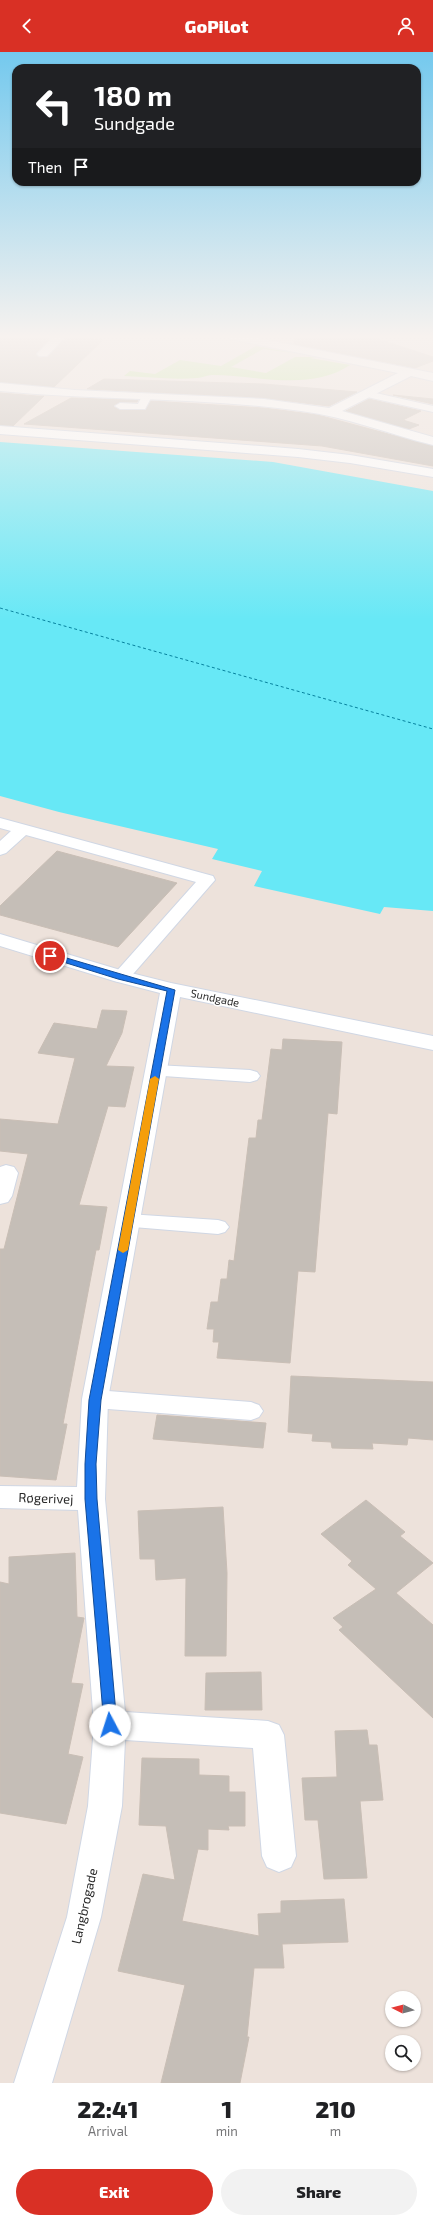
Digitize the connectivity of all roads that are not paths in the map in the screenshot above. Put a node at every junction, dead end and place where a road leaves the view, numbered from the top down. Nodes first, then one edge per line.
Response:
1 (10, 431) edge
2 (397, 431) edge
3 (433, 441) edge
4 (433, 473) edge
5 (0, 823) edge
6 (22, 830) junction
7 (0, 850) edge
8 (3, 944) edge
9 (121, 977) junction
10 (171, 990) junction
11 (433, 1043) edge
12 (156, 1071) junction
13 (250, 1076) dead end
14 (6, 1174) dead end
15 (0, 1196) edge
16 (128, 1221) junction
17 (218, 1227) dead end
18 (95, 1400) junction
19 (251, 1411) dead end
20 (0, 1497) edge
21 (91, 1499) junction
22 (110, 1725) junction
23 (279, 1856) dead end
24 (33, 2083) edge

1 - 4 street
2 - 3 street
5 - 6 lane
6 - 7 lane
6 - 9 lane
8 - 9 street, Sundgade
9 - 10 street, Sundgade
10 - 11 street, Sundgade
10 - 12 street, Langbrogade
12 - 13 lane
12 - 16 street, Langbrogade
14 - 15 street
16 - 17 lane
16 - 18 street, Langbrogade
18 - 19 lane
18 - 21 street, Langbrogade
20 - 21 street, Røgerivej
21 - 22 street, Langbrogade
22 - 23 street
22 - 24 street, Langbrogade

